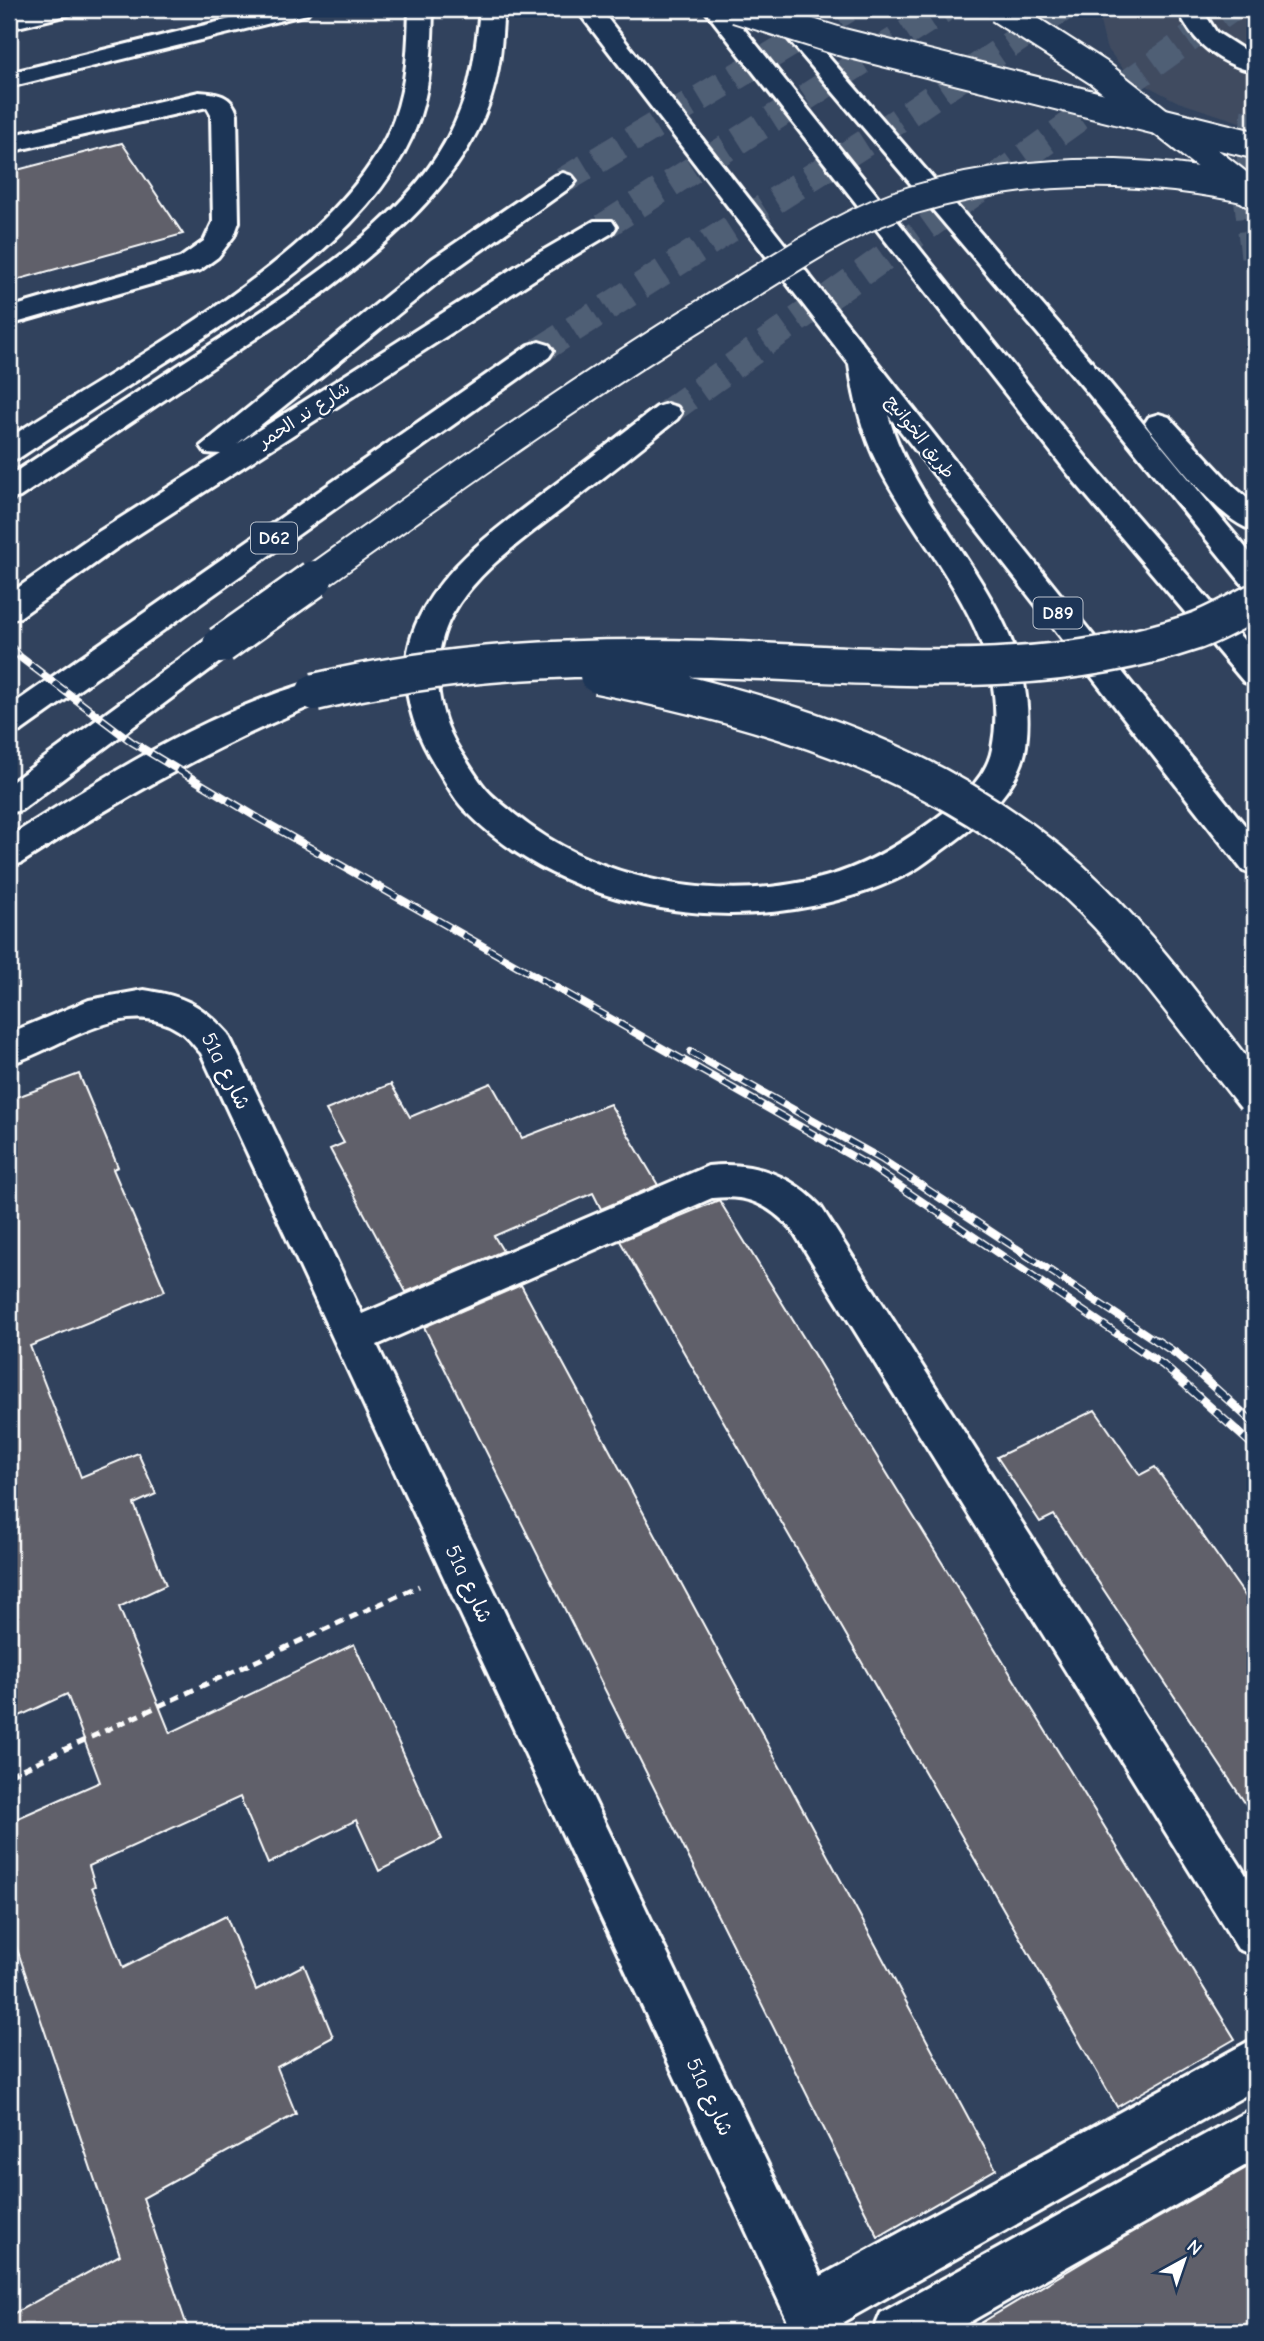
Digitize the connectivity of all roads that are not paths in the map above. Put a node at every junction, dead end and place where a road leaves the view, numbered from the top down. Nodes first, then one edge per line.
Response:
1 (64, 9) edge
2 (299, 9) edge
3 (421, 9) edge
4 (492, 9) edge
5 (588, 9) edge
6 (716, 9) edge
7 (736, 9) edge
8 (775, 9) edge
9 (999, 9) edge
10 (1190, 9) edge
11 (9, 22) edge
12 (1255, 65) edge
13 (9, 80) edge
14 (9, 144) edge
15 (1255, 145) edge
16 (563, 181) tunnel mouth
17 (1255, 193) edge
18 (603, 228) tunnel mouth
19 (9, 317) edge
20 (538, 351) tunnel mouth
21 (863, 364) junction
22 (1098, 387) junction
23 (667, 413) tunnel mouth
24 (48, 425) junction
25 (9, 430) edge
26 (9, 451) edge
27 (9, 490) edge
28 (1255, 521) edge
29 (103, 543) junction
30 (1255, 579) edge
31 (1255, 602) edge
32 (9, 608) edge
33 (534, 661) junction
34 (1255, 674) edge
35 (9, 723) edge
36 (9, 801) edge
37 (9, 854) edge
38 (1255, 862) edge
39 (9, 1049) edge
40 (1255, 1097) edge
41 (353, 1337) junction
42 (1255, 1932) edge
43 (1255, 2063) edge
44 (1255, 2132) edge
45 (815, 2322) edge
46 (901, 2332) edge

1 - 11 main road
2 - 13 main road
3 - 24 main road
4 - 27 main road
5 - 21 main road, طريق الخوانيج / D89
6 - 34 main road
7 - 15 main road, bridge
8 - 22 main road
9 - 17 main road, bridge
10 - 12 main road
14 - 19 main road
16 - 29 main road
17 - 36 main road, bridge
18 - 29 main road, شارع ند الحمر
20 - 35 main road, D62
21 - 23 main road
21 - 38 main road, طريق الخوانيج / D89
22 - 28 main road
22 - 30 main road
24 - 25 main road
24 - 26 main road
29 - 32 main road, شارع ند الحمر
31 - 33 main road, bridge
33 - 37 main road, bridge
33 - 40 main road, bridge
39 - 41 main road, 51a شارع
41 - 42 main road
41 - 45 main road, 51a شارع
43 - 45 main road
44 - 46 main road

